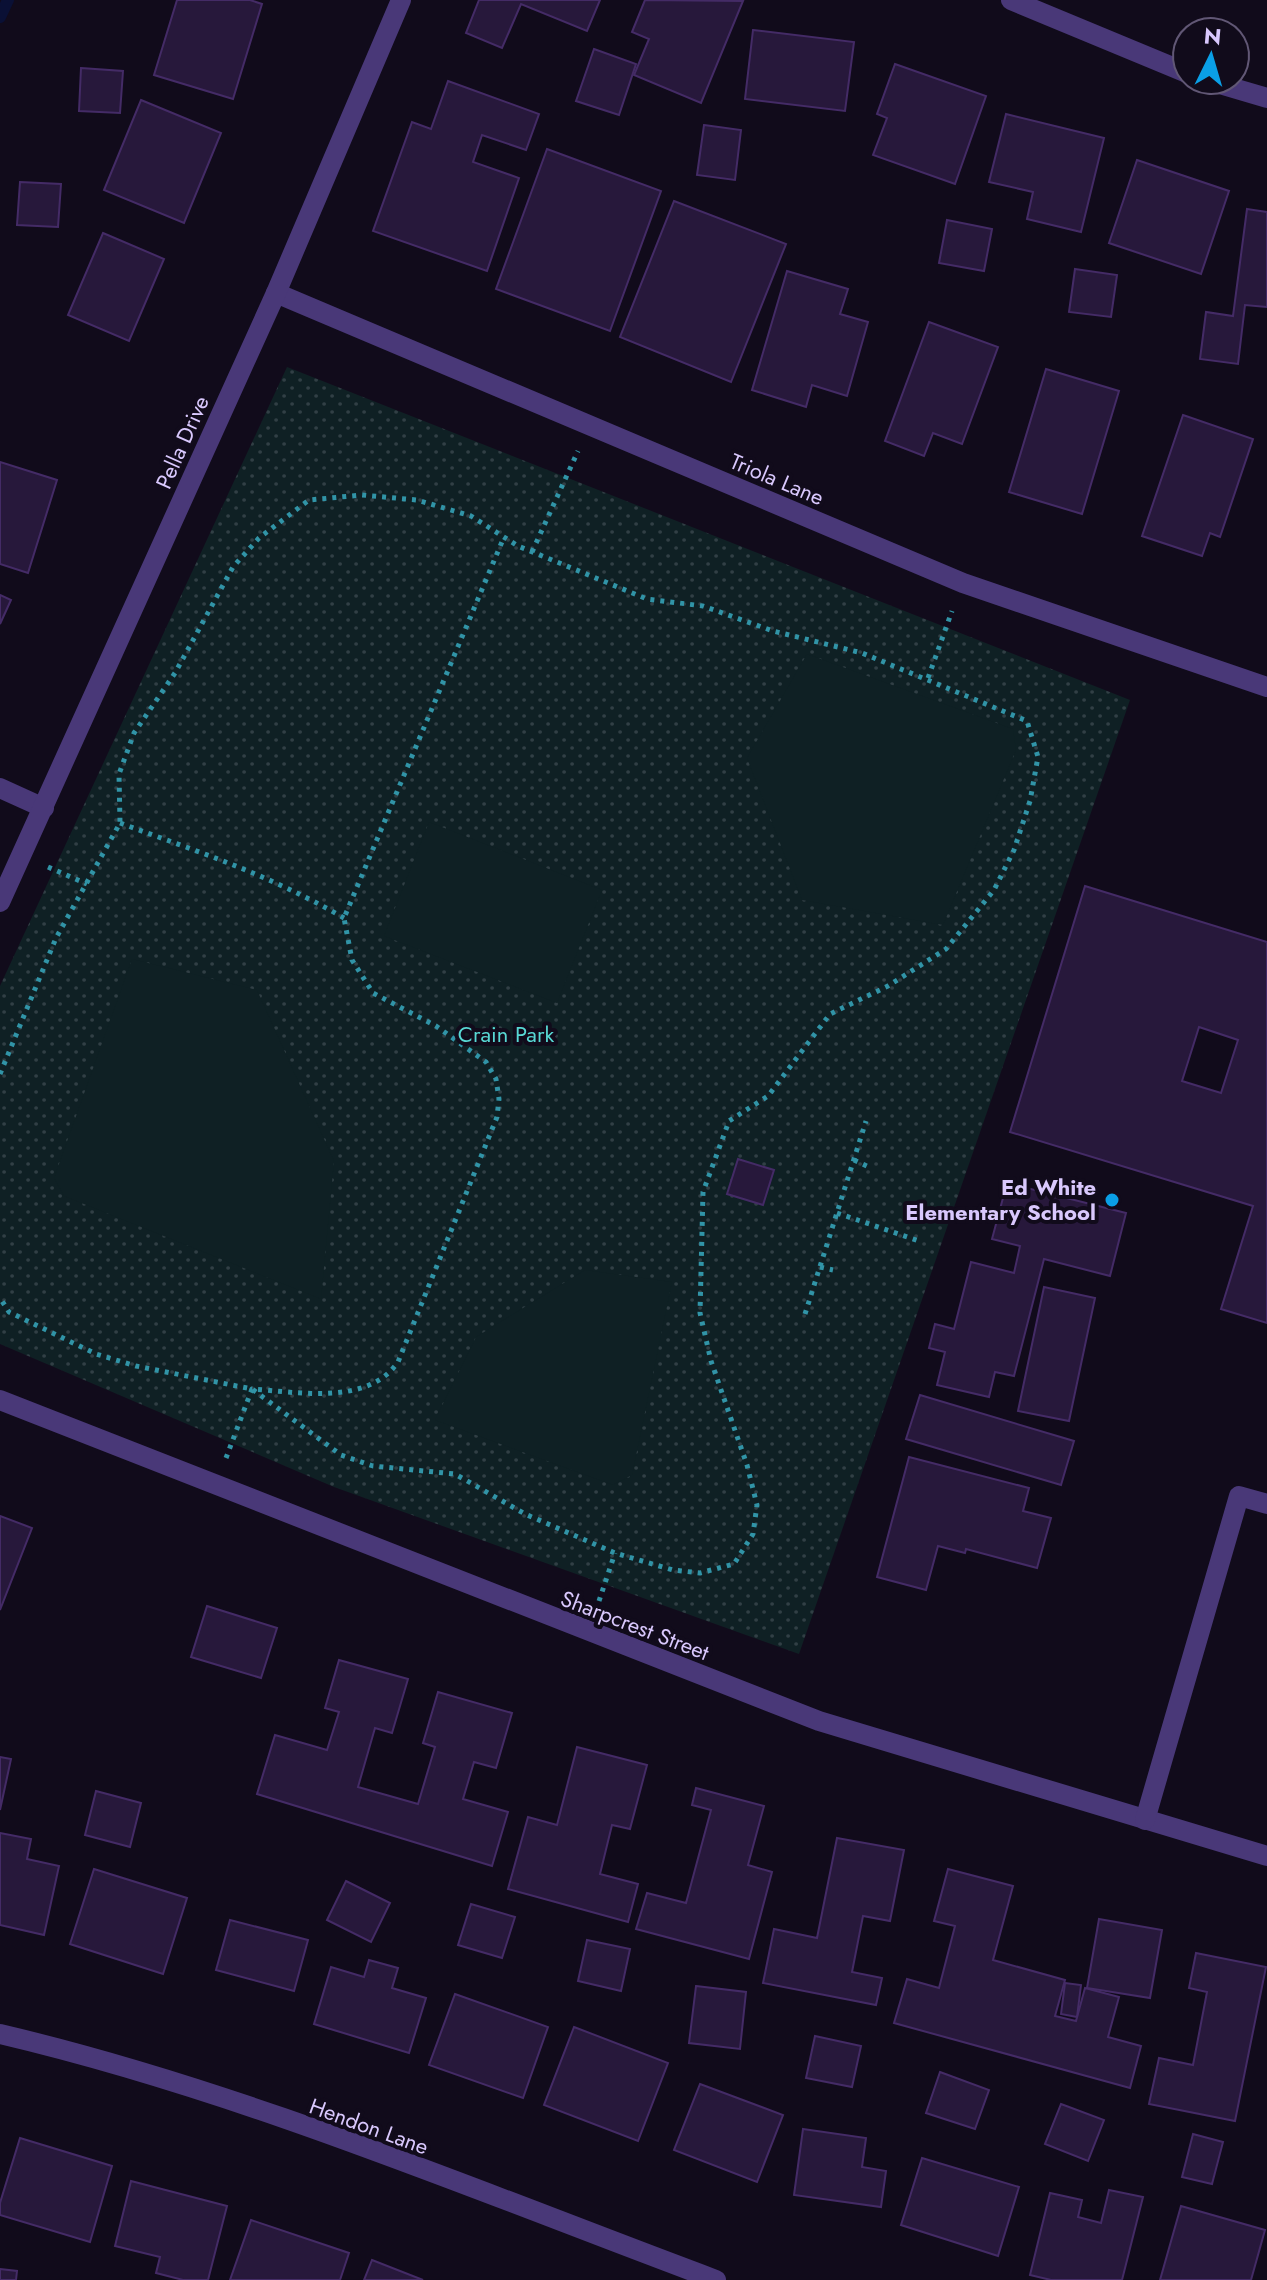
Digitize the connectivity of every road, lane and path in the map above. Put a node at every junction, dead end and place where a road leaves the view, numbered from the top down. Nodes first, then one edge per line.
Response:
1 (401, 0) edge
2 (1011, 0) edge
3 (1171, 66) edge
4 (276, 293) junction
5 (589, 426) junction
6 (504, 537) junction
7 (532, 552) junction
8 (963, 583) junction
9 (928, 678) junction
10 (1267, 687) edge
11 (0, 788) edge
12 (44, 808) junction
13 (120, 823) junction
14 (22, 855) junction
15 (87, 884) junction
16 (0, 902) edge
17 (344, 918) junction
18 (0, 1074) edge
19 (866, 1121) dead end
20 (854, 1160) junction
21 (869, 1167) dead end
22 (837, 1213) junction
23 (919, 1241) dead end
24 (820, 1267) junction
25 (833, 1270) dead end
26 (0, 1298) edge
27 (805, 1314) dead end
28 (252, 1389) junction
29 (0, 1400) edge
30 (215, 1485) junction
31 (1267, 1504) edge
32 (615, 1553) junction
33 (588, 1633) junction
34 (1145, 1820) junction
35 (1267, 1856) edge
36 (0, 2034) edge
37 (716, 2280) edge

1 - 4 street, Pella Drive
2 - 3 street
4 - 5 street, Triola Lane
4 - 12 street, Pella Drive
5 - 7 path
5 - 8 street, Triola Lane
6 - 7 path
6 - 13 path
6 - 17 path
7 - 9 path
8 - 9 path
8 - 10 street, Triola Lane
9 - 32 path
11 - 12 street
12 - 14 street, Pella Drive
13 - 15 path
13 - 17 path
14 - 15 path
14 - 16 street, Pella Drive
15 - 18 path
17 - 28 path
19 - 20 path
20 - 21 path
20 - 22 path
22 - 23 path
22 - 24 path
24 - 25 path
24 - 27 path
26 - 28 path
28 - 30 path
28 - 32 path
29 - 30 street, Sharpcrest Street
30 - 33 street, Sharpcrest Street
31 - 34 street
32 - 33 path
33 - 34 street, Sharpcrest Street
34 - 35 street, Sharpcrest Street
36 - 37 street, Hendon Lane

